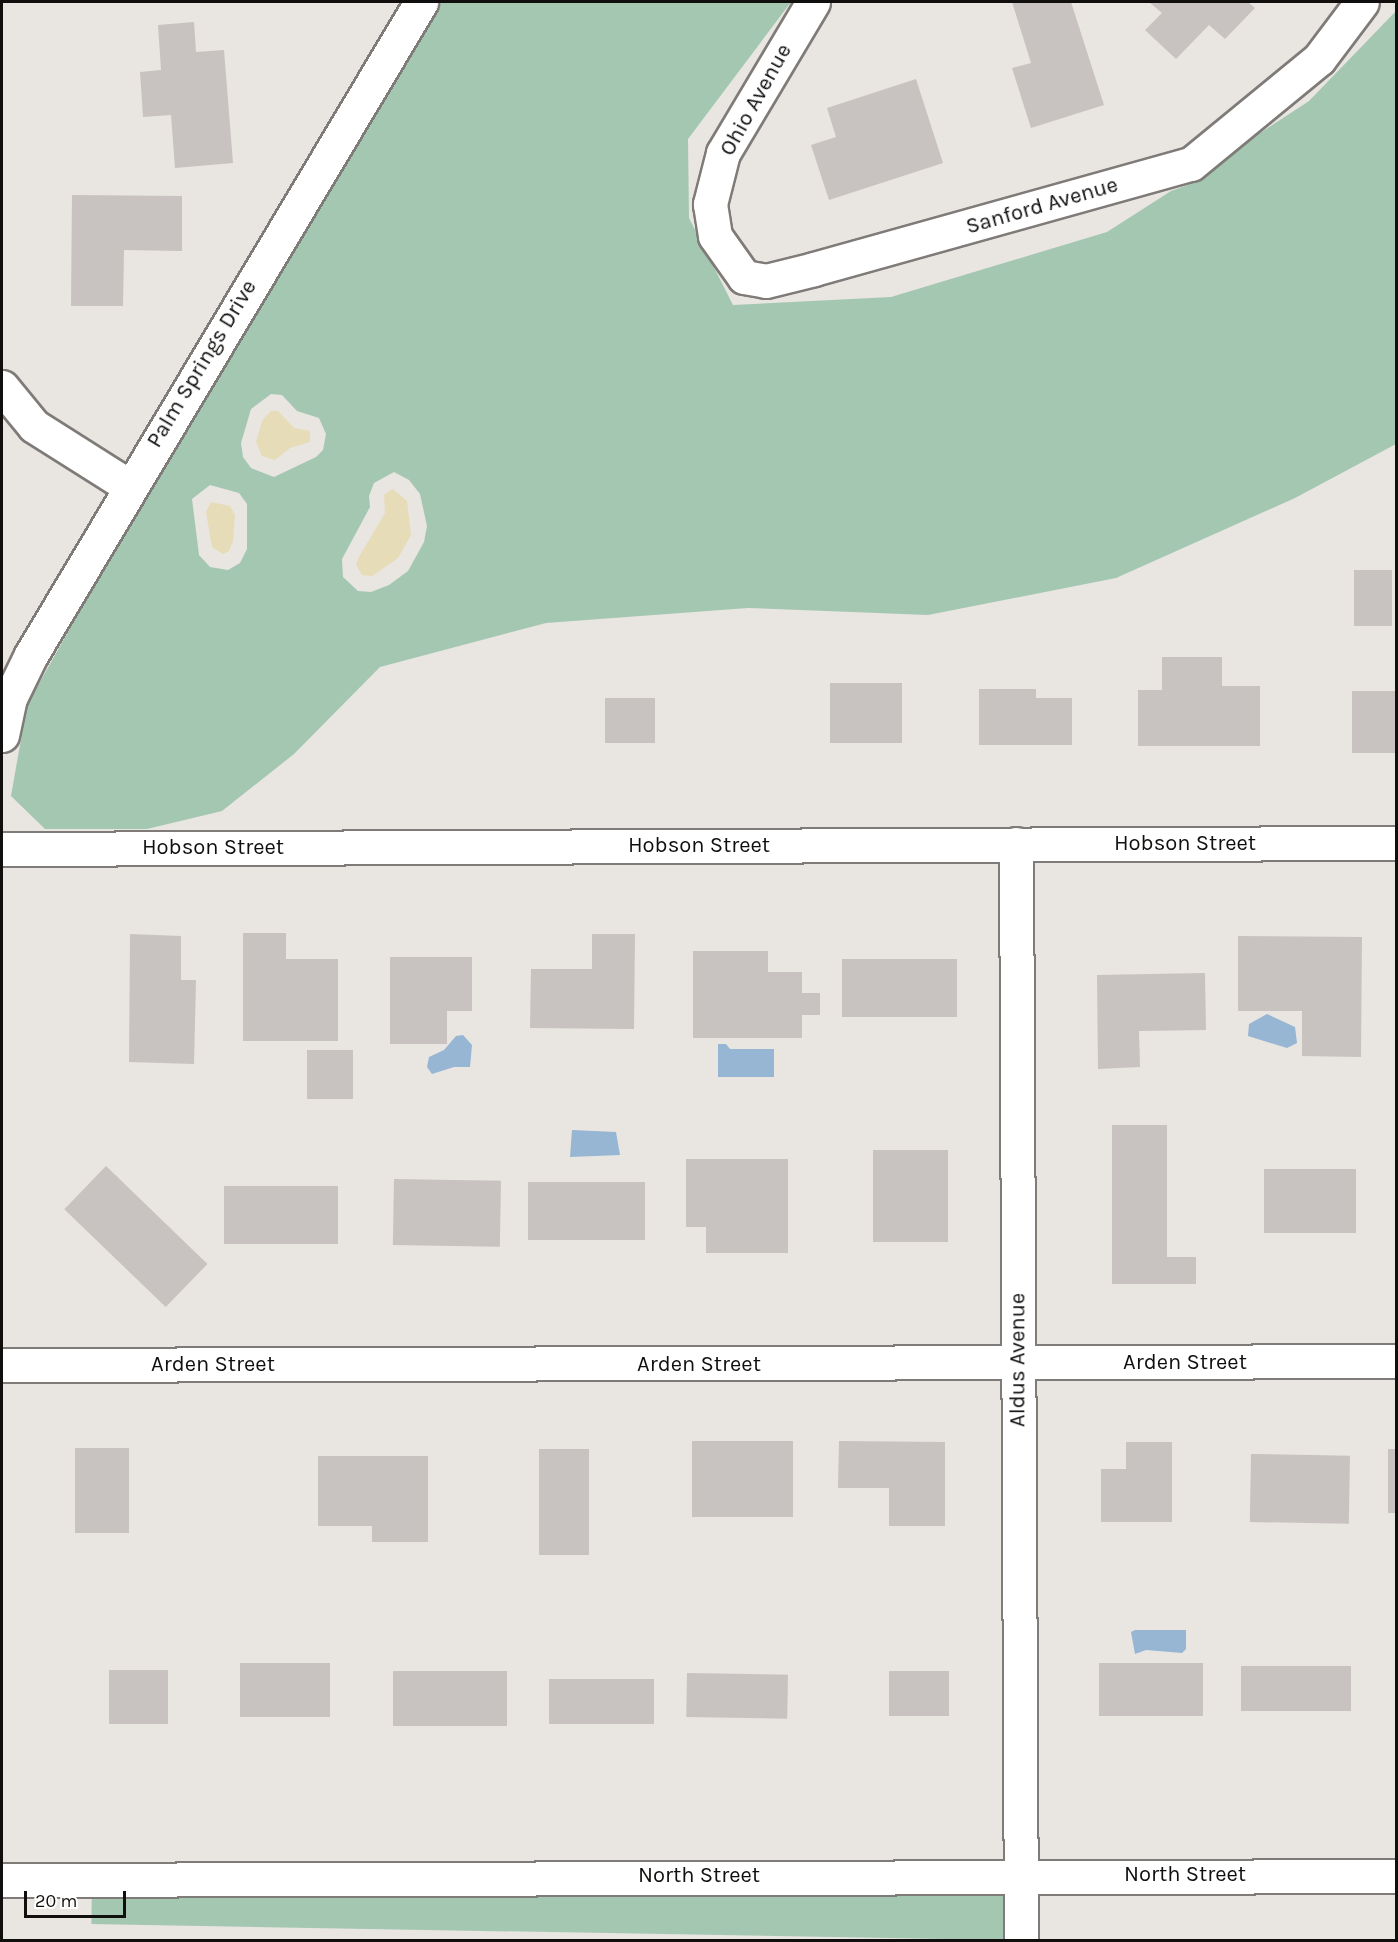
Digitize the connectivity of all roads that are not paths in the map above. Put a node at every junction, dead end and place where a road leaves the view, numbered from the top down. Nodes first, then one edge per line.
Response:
1 (421, 2) edge
2 (813, 2) edge
3 (1362, 2) edge
4 (710, 204) joint
5 (2, 387) edge
6 (129, 486) junction
7 (2, 735) edge
8 (1396, 843) edge
9 (1016, 844) junction
10 (2, 849) edge
11 (1396, 1361) edge
12 (1018, 1364) junction
13 (2, 1365) edge
14 (1022, 1875) junction
15 (1396, 1876) edge
16 (2, 1880) edge
17 (1021, 1941) edge

1 - 6 street, Palm Springs Drive
2 - 4 street, Ohio Avenue
3 - 4 street, Sanford Avenue
5 - 6 street
6 - 7 street, Palm Springs Drive
8 - 9 street, Hobson Street
9 - 10 street, Hobson Street
9 - 12 street, Aldus Avenue
11 - 12 street, Arden Street
12 - 13 street, Arden Street
12 - 14 street, Aldus Avenue
14 - 15 street, North Street
14 - 16 street, North Street
14 - 17 street, Aldus Avenue

